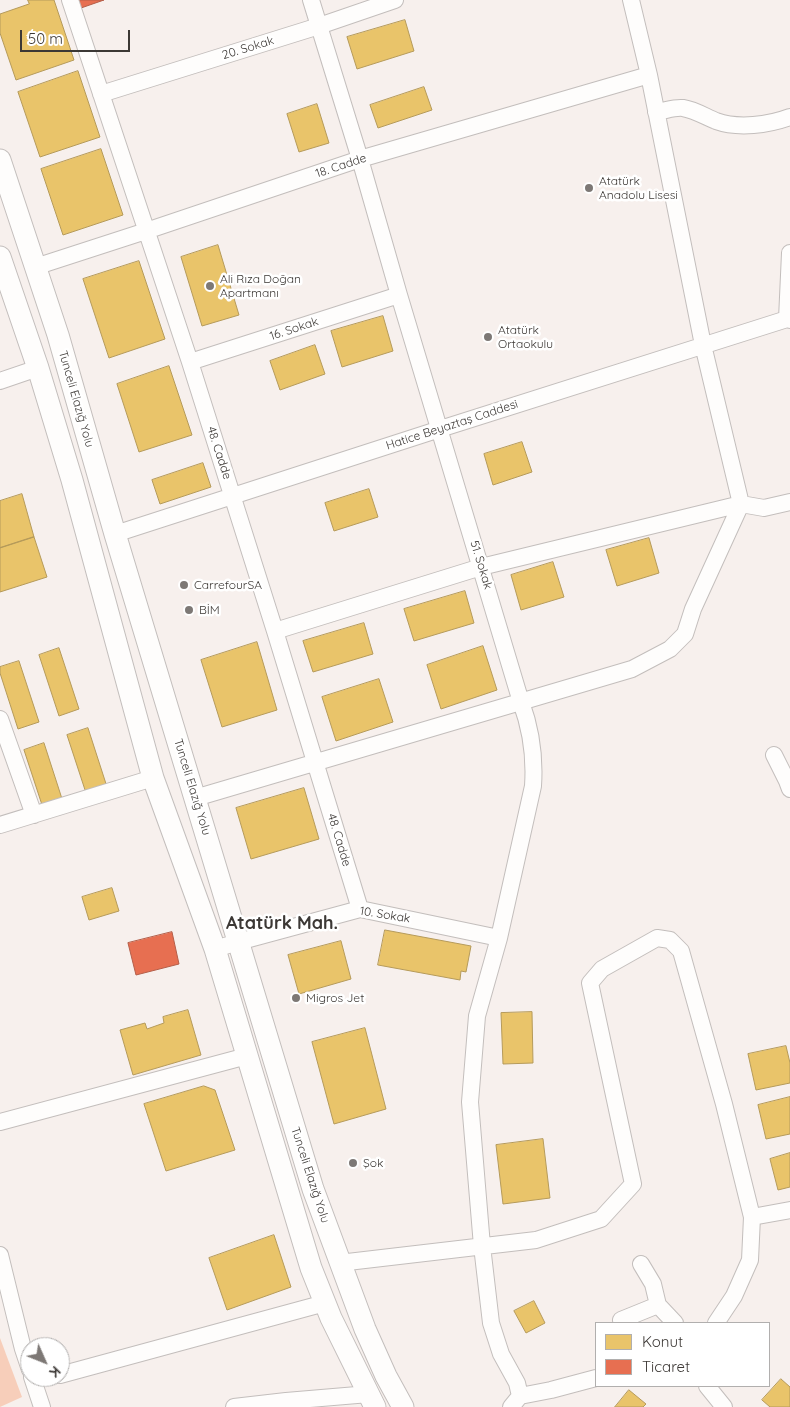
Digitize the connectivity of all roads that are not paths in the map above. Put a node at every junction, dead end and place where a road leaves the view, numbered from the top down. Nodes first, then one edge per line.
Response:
1 (70, 0) edge
2 (311, 0) edge
3 (395, 0) edge
4 (631, 0) edge
5 (319, 26) junction
6 (649, 74) junction
7 (101, 94) junction
8 (656, 112) junction
9 (790, 117) edge
10 (360, 159) junction
11 (0, 160) edge
12 (146, 231) junction
13 (790, 253) edge
14 (0, 257) edge
15 (35, 266) junction
16 (399, 295) junction
17 (789, 319) edge
18 (703, 345) junction
19 (190, 362) junction
20 (38, 368) junction
21 (0, 381) edge
22 (440, 428) junction
23 (232, 496) junction
24 (790, 502) edge
25 (741, 504) junction
26 (115, 534) junction
27 (481, 567) junction
28 (275, 631) junction
29 (521, 702) junction
30 (0, 719) edge
31 (774, 755) dead end
32 (316, 763) junction
33 (153, 778) junction
34 (790, 789) edge
35 (195, 798) junction
36 (34, 815) junction
37 (0, 825) edge
38 (360, 909) junction
39 (499, 938) junction
40 (238, 942) junction
41 (215, 950) junction
42 (247, 1056) junction
43 (0, 1122) edge
44 (790, 1210) edge
45 (752, 1217) junction
46 (482, 1246) junction
47 (0, 1256) edge
48 (339, 1263) junction
49 (641, 1264) dead end
50 (325, 1303) junction
51 (658, 1306) junction
52 (621, 1320) dead end
53 (674, 1322) edge
54 (717, 1322) edge
55 (20, 1337) edge
56 (70, 1372) edge
57 (595, 1378) edge
58 (35, 1387) edge
59 (709, 1387) edge
60 (372, 1401) edge
61 (515, 1402) edge
62 (42, 1407) edge
63 (234, 1407) edge
64 (403, 1407) edge
65 (724, 1407) edge

1 - 7 street, 48. Cadde
2 - 5 street, 51. Sokak
3 - 5 street, 20. Sokak
4 - 6 street
5 - 7 street, 20. Sokak
5 - 10 street, 51. Sokak
6 - 8 street
6 - 10 street, 18. Cadde
7 - 12 street, 48. Cadde
8 - 9 street
8 - 18 street
10 - 12 street, 18. Cadde
10 - 16 street, 51. Sokak
11 - 15 main road, Tunceli Elazığ Yolu
12 - 15 street, 18. Cadde
12 - 19 street, 48. Cadde
13 - 17 street
14 - 20 main road, Tunceli Elazığ Yolu
15 - 26 main road, Tunceli Elazığ Yolu
16 - 19 street, 16. Sokak
16 - 22 street, 51. Sokak
17 - 18 street, Hatice Beyaztaş Caddesi
18 - 22 street, Hatice Beyaztaş Caddesi
18 - 25 street
19 - 23 street, 48. Cadde
20 - 21 street
20 - 33 main road, Tunceli Elazığ Yolu
22 - 23 street, Hatice Beyaztaş Caddesi
22 - 27 street, 51. Sokak
23 - 26 street, Hatice Beyaztaş Caddesi
23 - 28 street, 48. Cadde
24 - 25 street
25 - 27 street
25 - 29 street
26 - 35 main road, Tunceli Elazığ Yolu
27 - 28 street
27 - 29 street, 51. Sokak
28 - 32 street, 48. Cadde
29 - 32 street
29 - 39 street, 51. Sokak
30 - 36 street
31 - 34 street
32 - 35 street
32 - 38 street, 48. Cadde
33 - 36 street
33 - 41 main road, Tunceli Elazığ Yolu
35 - 40 main road, Tunceli Elazığ Yolu
36 - 37 street
38 - 39 street, 10. Sokak
38 - 40 street, 10. Sokak
39 - 46 street, 51. Sokak
40 - 41 street, 10. Sokak
40 - 48 main road, Tunceli Elazığ Yolu
41 - 42 main road, Tunceli Elazığ Yolu
42 - 43 street
42 - 50 main road, Tunceli Elazığ Yolu
44 - 45 street
45 - 46 street
45 - 54 street
46 - 48 street
46 - 61 street, 51. Sokak
47 - 55 street
48 - 64 main road, Tunceli Elazığ Yolu
49 - 51 street
50 - 56 street
50 - 60 main road, Tunceli Elazığ Yolu
51 - 52 street
51 - 53 street
57 - 61 street
58 - 62 street
59 - 65 street
60 - 63 street

